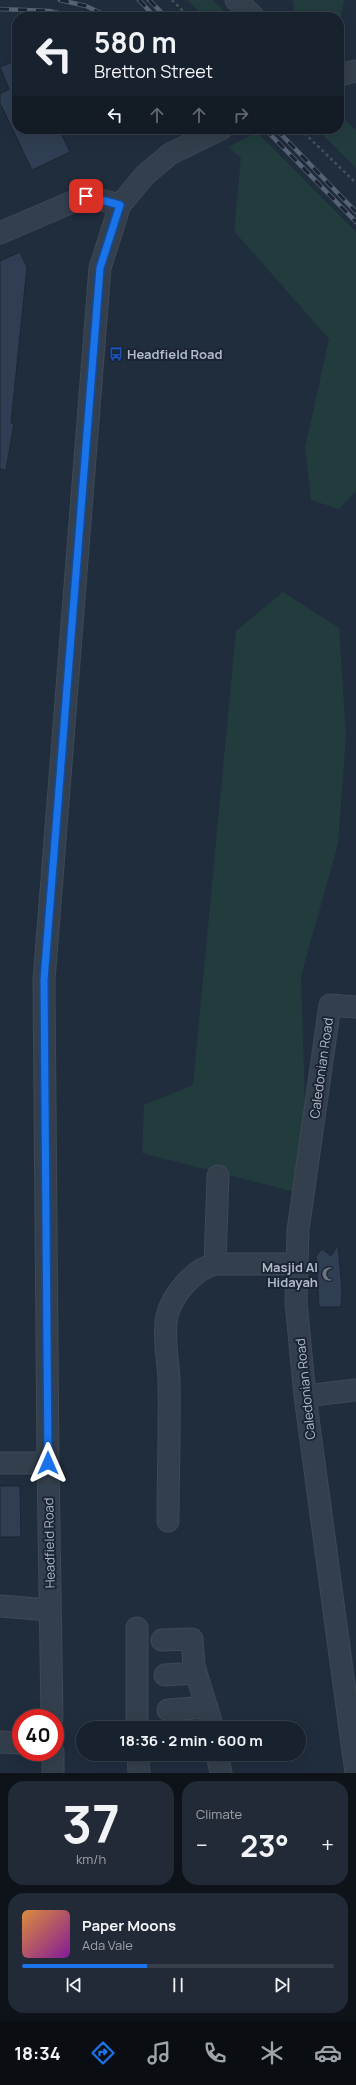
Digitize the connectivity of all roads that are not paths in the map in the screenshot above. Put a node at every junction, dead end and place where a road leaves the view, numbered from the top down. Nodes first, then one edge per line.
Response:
1 (236, 0) edge
2 (249, 12) edge
3 (356, 71) edge
4 (344, 74) edge
5 (212, 134) edge
6 (120, 205) junction
7 (0, 233) edge
8 (356, 1007) edge
9 (218, 1176) dead end
10 (215, 1264) junction
11 (297, 1264) junction
12 (356, 1390) edge
13 (305, 1396) junction
14 (0, 1463) edge
15 (48, 1463) junction
16 (168, 1520) dead end
17 (0, 1606) edge
18 (49, 1610) junction
19 (137, 1628) dead end
20 (162, 1640) dead end
21 (195, 1673) junction
22 (165, 1675) dead end
23 (207, 1707) junction
24 (52, 1709) edge
25 (168, 1710) dead end
26 (137, 1721) edge
27 (210, 1721) edge
28 (0, 1742) edge
29 (12, 1743) edge
30 (53, 1761) edge
31 (138, 1761) edge
32 (218, 1761) edge
33 (54, 1773) edge
34 (139, 1773) edge
35 (221, 1773) edge
36 (356, 1773) edge

1 - 2 street
3 - 4 street
5 - 6 street, Headfield Road
6 - 7 street
6 - 15 street, Headfield Road
8 - 11 street, Caledonian Road
9 - 10 street
10 - 11 street
10 - 16 street
11 - 13 street, Caledonian Road
12 - 13 street
13 - 36 street, Caledonian Road
14 - 15 street
15 - 18 street, Headfield Road
17 - 18 street
18 - 24 street, Headfield Road
19 - 26 street
20 - 21 street
21 - 22 street
21 - 23 street
23 - 25 street
23 - 27 street
28 - 29 street
30 - 33 street
31 - 34 street
32 - 35 street

